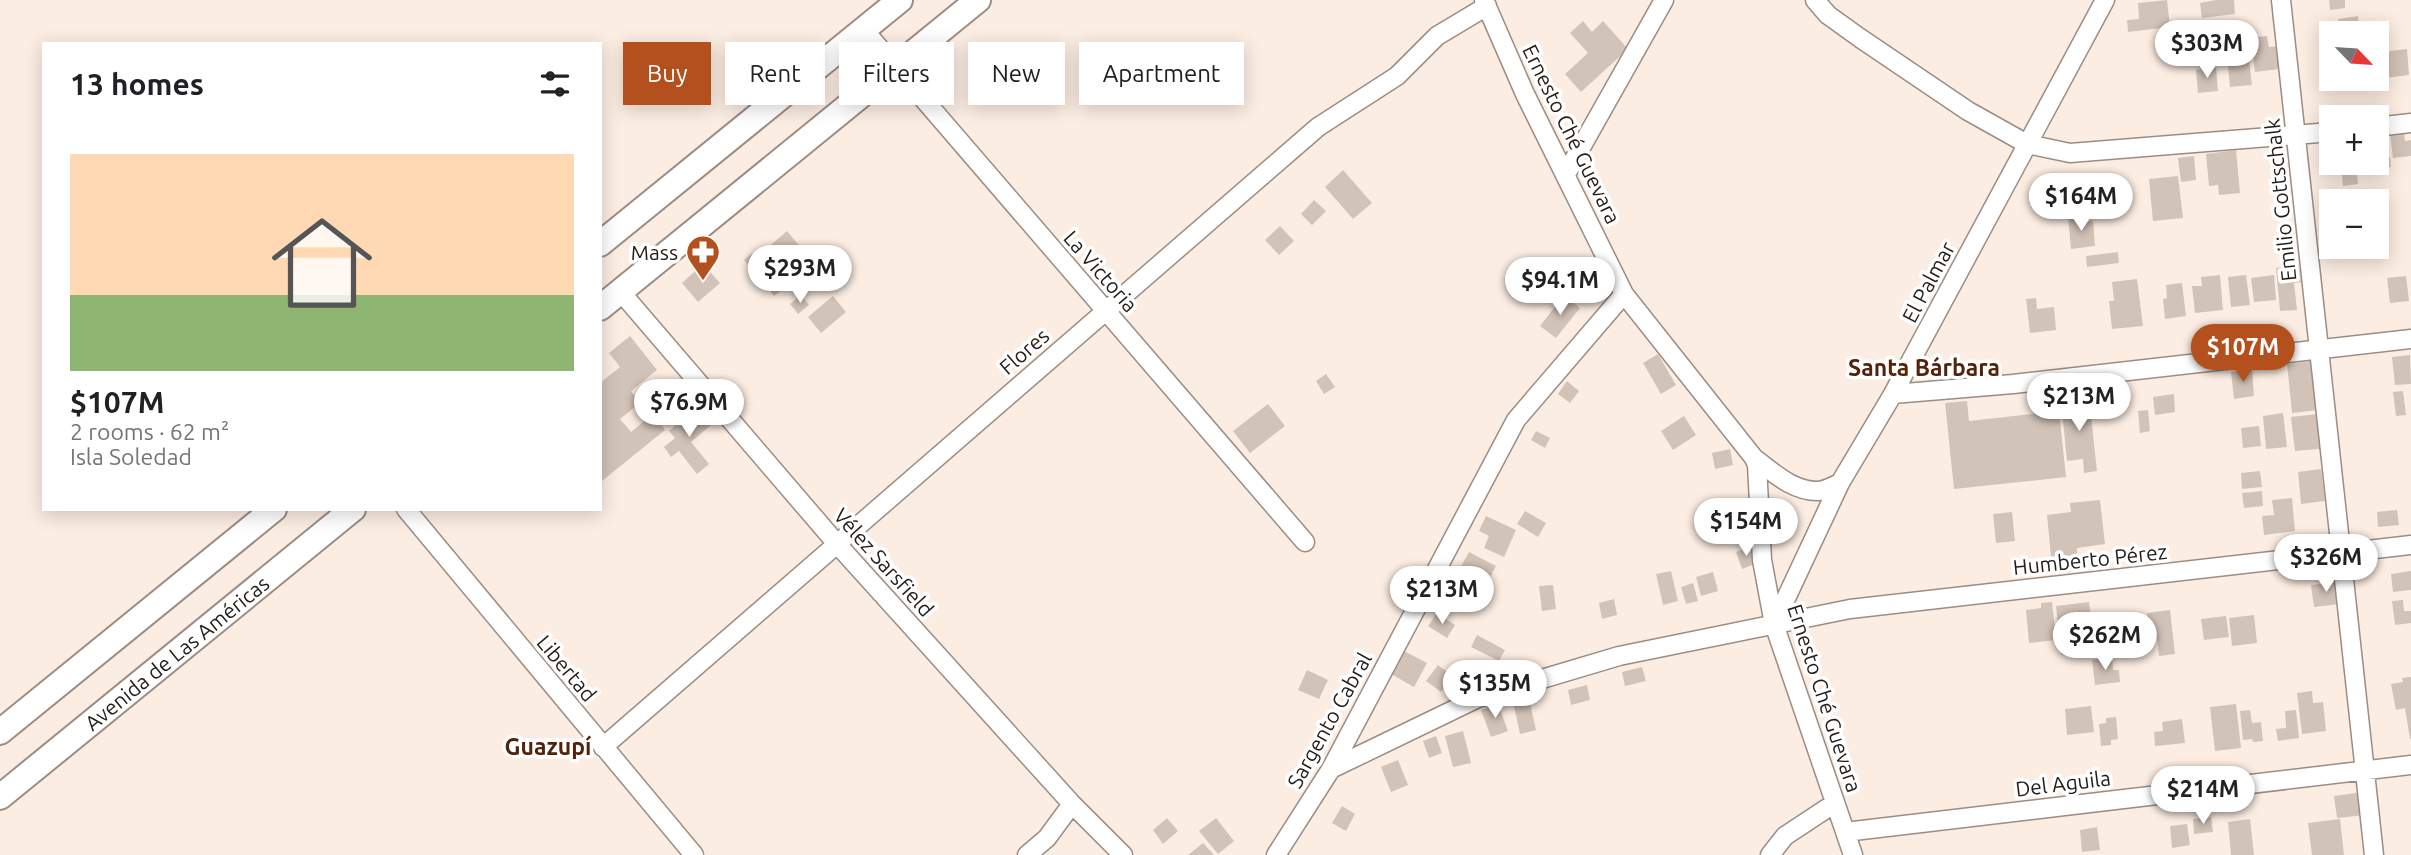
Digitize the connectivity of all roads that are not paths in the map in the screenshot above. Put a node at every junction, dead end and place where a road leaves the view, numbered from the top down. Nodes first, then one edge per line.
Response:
1 (901, 0) edge
2 (978, 0) edge
3 (1664, 0) edge
4 (1815, 0) edge
5 (2105, 0) edge
6 (2281, 0) edge
7 (1485, 3) edge
8 (864, 30) junction
9 (874, 42) edge
10 (926, 42) edge
11 (849, 105) edge
12 (928, 105) edge
13 (2411, 123) edge
14 (2389, 126) edge
15 (2319, 133) edge
16 (2296, 136) junction
17 (2027, 144) junction
18 (1566, 174) junction
19 (602, 242) edge
20 (620, 292) junction
21 (1624, 294) junction
22 (602, 306) edge
23 (1105, 311) junction
24 (2411, 339) edge
25 (2319, 349) junction
26 (1893, 394) junction
27 (1754, 458) junction
28 (1840, 484) junction
29 (272, 511) edge
30 (351, 511) edge
31 (408, 511) edge
32 (1305, 542) dead end
33 (837, 544) junction
34 (2411, 545) edge
35 (2342, 553) junction
36 (1774, 624) junction
37 (0, 732) edge
38 (603, 747) junction
39 (2411, 765) edge
40 (1331, 769) junction
41 (2364, 770) junction
42 (0, 797) edge
43 (1835, 803) junction
44 (1072, 804) junction
45 (1845, 832) junction
46 (694, 855) edge
47 (1027, 855) edge
48 (1123, 855) edge
49 (1276, 855) edge
50 (1770, 855) edge
51 (1853, 855) edge
52 (2374, 855) edge

1 - 8 main road
2 - 10 main road
3 - 18 street
4 - 17 street
5 - 17 street, El Palmar
6 - 16 street, Emilio Gottschalk
7 - 18 street, Ernesto Ché Guevara
7 - 23 street, Flores
8 - 9 street, La Victoria
8 - 19 main road
11 - 20 main road
12 - 23 street, La Victoria
13 - 14 street
15 - 16 street
16 - 17 street
16 - 25 street, Emilio Gottschalk
17 - 26 street, El Palmar
18 - 21 street, Ernesto Ché Guevara
20 - 22 main road
20 - 33 street, Vélez Sarsfield
21 - 27 street, Ernesto Ché Guevara
21 - 40 street, Sargento Cabral
23 - 32 street, La Victoria
23 - 33 street, Flores
24 - 25 street
25 - 26 street
25 - 35 street, Emilio Gottschalk
26 - 28 street, El Palmar
27 - 28 street
27 - 36 street, Ernesto Ché Guevara
28 - 36 street, El Palmar
29 - 37 main road
30 - 42 main road, Avenida de Las Américas
31 - 38 street, Libertad
33 - 38 street, Flores
33 - 44 street, Vélez Sarsfield
34 - 35 street, Humberto Pérez
35 - 36 street, Humberto Pérez
35 - 41 street, Emilio Gottschalk
36 - 40 street, Humberto Pérez
36 - 43 street, Ernesto Ché Guevara
38 - 46 street, Libertad
39 - 41 street, Del Aguila
40 - 49 street, Sargento Cabral
41 - 45 street, Del Aguila
41 - 52 street, Emilio Gottschalk
43 - 45 street, Ernesto Ché Guevara
43 - 50 street
44 - 47 street
44 - 48 street, Vélez Sarsfield
45 - 51 street, Ernesto Ché Guevara

